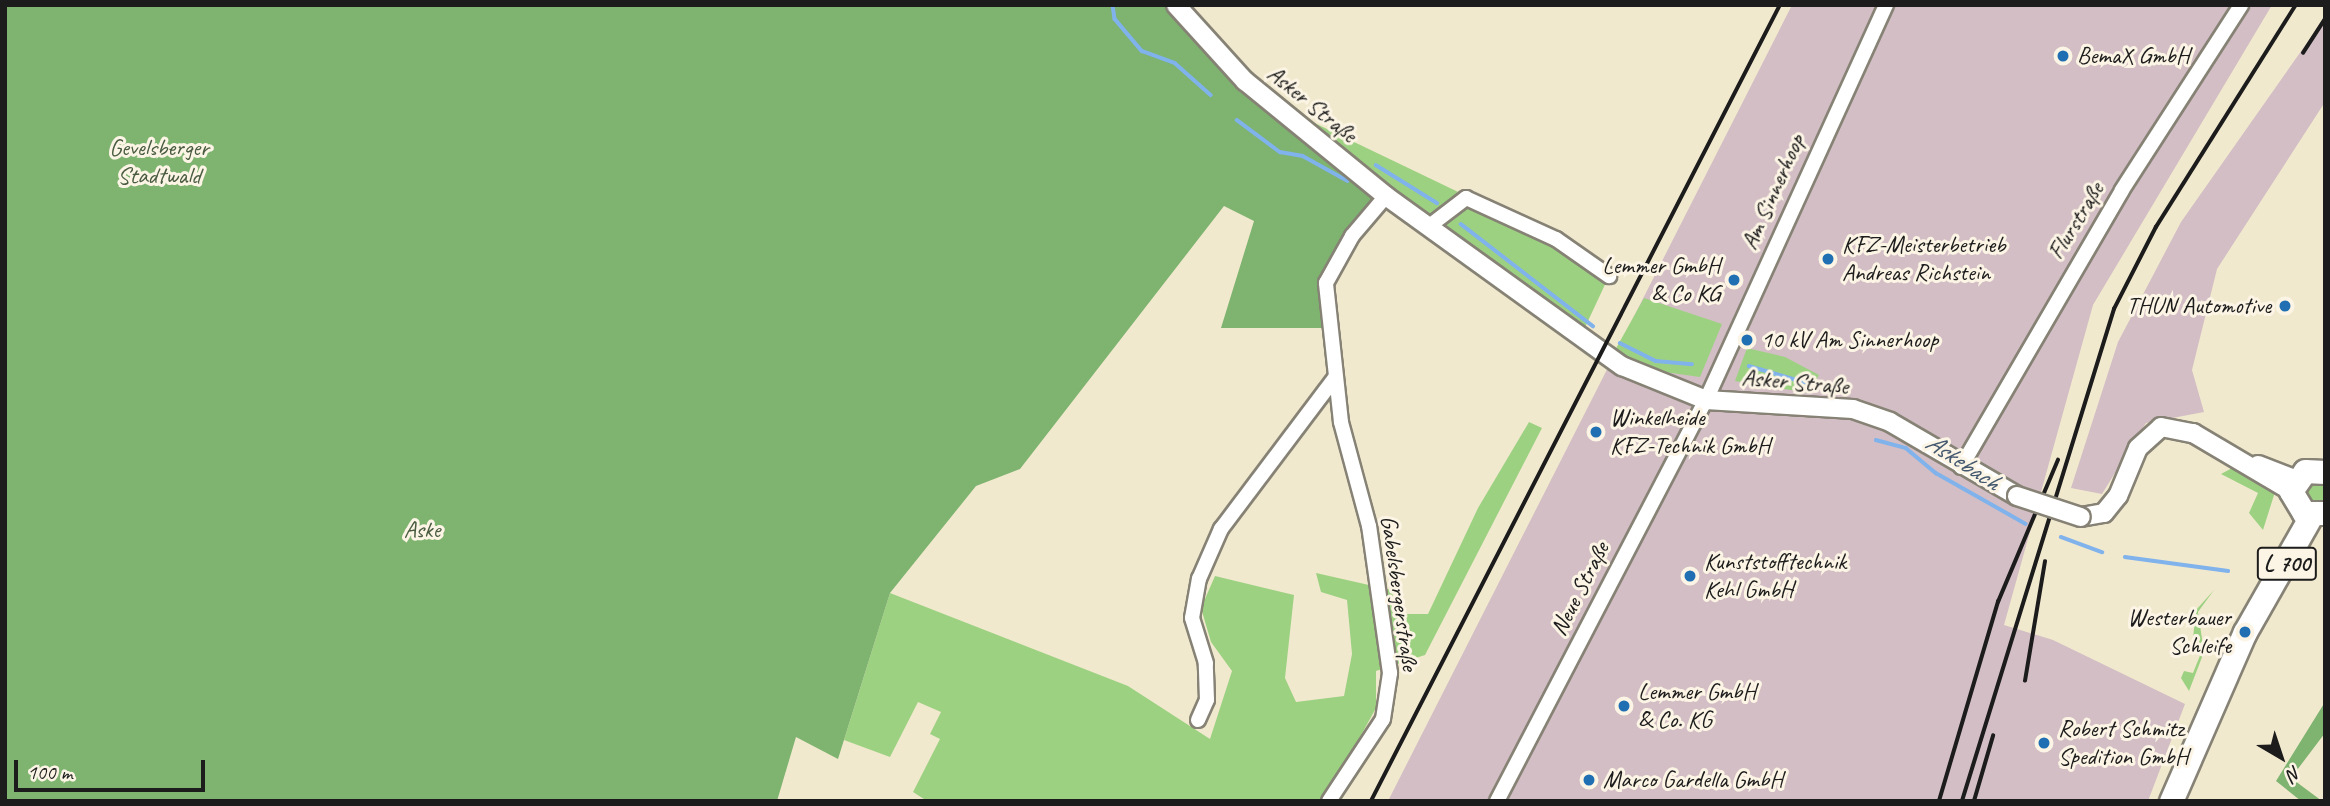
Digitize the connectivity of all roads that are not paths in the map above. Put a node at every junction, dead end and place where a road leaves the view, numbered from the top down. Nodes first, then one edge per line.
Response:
1 (1176, 5) edge
2 (1886, 5) edge
3 (2241, 5) edge
4 (1386, 196) junction
5 (1432, 224) junction
6 (1609, 276) dead end
7 (1334, 379) junction
8 (1706, 400) junction
9 (2322, 466) edge
10 (1961, 467) junction
11 (2304, 501) edge
12 (1198, 720) dead end
13 (1329, 801) edge
14 (1497, 801) edge
15 (2171, 801) edge

1 - 4 street, Asker Straße
2 - 8 street, Am Sinnerhoop
3 - 10 street, Flurstraße
4 - 5 street, Asker Straße
4 - 7 street, Gabelsbergerstraße
5 - 6 street
5 - 8 street, Asker Straße
7 - 12 street
7 - 13 street, Gabelsbergerstraße
8 - 10 street, Asker Straße
8 - 14 street, Neue Straße
9 - 11 main road
10 - 11 street, Asker Straße, bridge
11 - 15 main road, L 700

